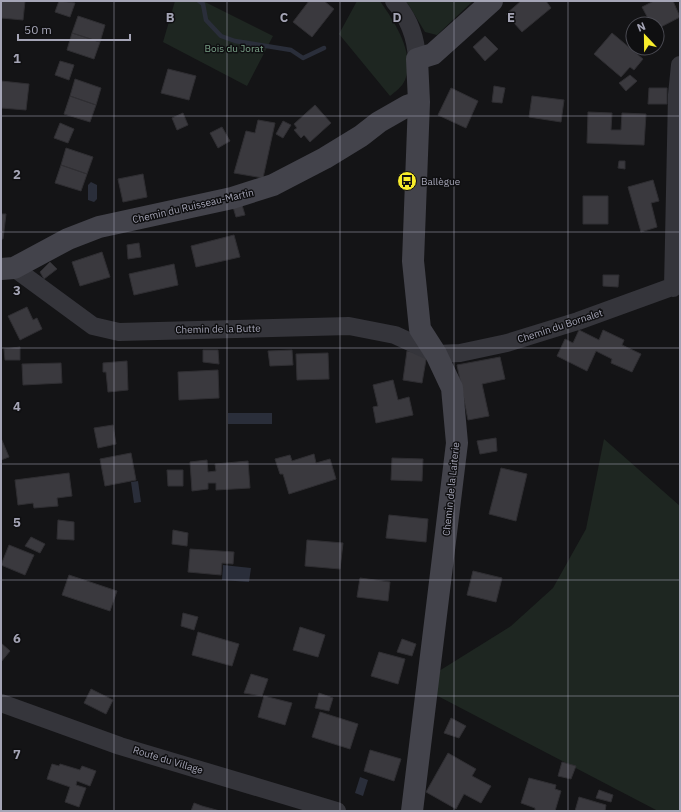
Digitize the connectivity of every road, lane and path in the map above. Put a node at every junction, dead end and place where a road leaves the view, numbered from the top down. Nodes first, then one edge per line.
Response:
1 (394, 1) edge
2 (492, 1) edge
3 (417, 59) junction
4 (680, 65) edge
5 (419, 102) junction
6 (8, 268) edge
7 (677, 286) edge
8 (436, 354) junction
9 (1, 703) edge
10 (337, 811) edge
11 (412, 811) edge

1 - 3 street
2 - 3 street
3 - 5 street, Chemin de la Laiterie
4 - 7 street
5 - 6 street, Chemin du Ruisseau-Martin
5 - 8 street, Chemin de la Laiterie
6 - 8 street, Chemin de la Butte
7 - 8 street, Chemin du Bornalet
8 - 11 street, Chemin de la Laiterie
9 - 10 street, Route du Village

